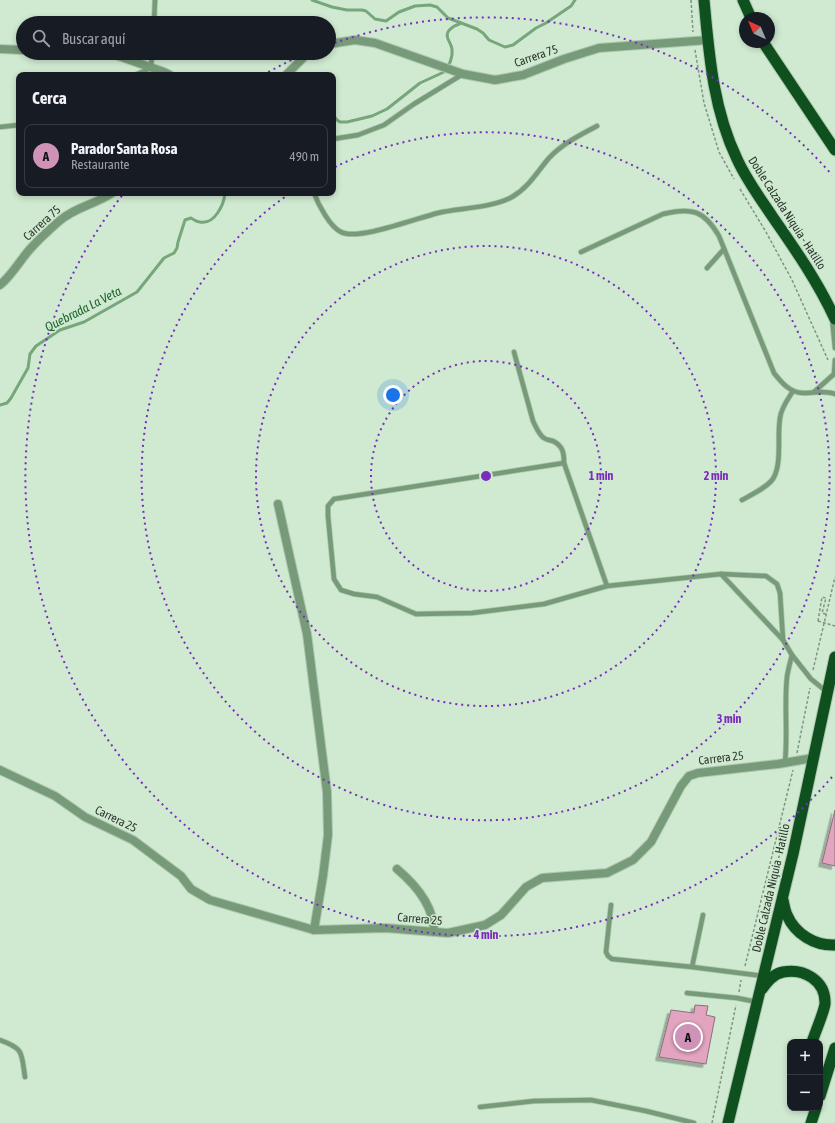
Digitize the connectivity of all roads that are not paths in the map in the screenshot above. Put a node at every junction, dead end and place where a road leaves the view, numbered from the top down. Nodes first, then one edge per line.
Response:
1 (155, 0) edge
2 (704, 0) edge
3 (742, 0) edge
4 (748, 12) edge
5 (154, 16) edge
6 (708, 40) junction
7 (336, 43) edge
8 (767, 48) edge
9 (0, 49) edge
10 (16, 50) edge
11 (129, 60) edge
12 (152, 60) edge
13 (301, 60) edge
14 (151, 68) junction
15 (142, 72) edge
16 (164, 72) edge
17 (289, 72) edge
18 (463, 74) junction
19 (16, 125) edge
20 (597, 126) dead end
21 (0, 127) edge
22 (336, 139) edge
23 (835, 150) edge
24 (107, 196) edge
25 (315, 196) edge
26 (724, 249) junction
27 (581, 252) dead end
28 (707, 268) dead end
29 (0, 285) edge
30 (833, 315) edge
31 (835, 348) edge
32 (514, 352) dead end
33 (835, 360) edge
34 (793, 391) junction
35 (814, 392) junction
36 (835, 394) edge
37 (564, 463) junction
38 (742, 500) dead end
39 (278, 504) dead end
40 (721, 574) junction
41 (607, 586) junction
42 (783, 640) junction
43 (792, 656) junction
44 (835, 657) edge
45 (827, 692) junction
46 (813, 758) junction
47 (785, 762) junction
48 (0, 770) edge
49 (397, 869) dead end
50 (783, 897) junction
51 (611, 904) dead end
52 (703, 915) dead end
53 (314, 930) junction
54 (434, 932) junction
55 (835, 945) edge
56 (692, 967) junction
57 (763, 976) junction
58 (687, 993) dead end
59 (758, 997) junction
60 (813, 1039) edge
61 (0, 1040) edge
62 (835, 1048) edge
63 (25, 1077) dead end
64 (823, 1086) edge
65 (480, 1107) dead end
66 (694, 1123) edge
67 (728, 1123) edge

1 - 5 lane
2 - 6 highway, Doble Calzada Niquia - Hatillo
3 - 4 highway
6 - 18 street, Carrera 75
6 - 30 highway, Doble Calzada Niquia - Hatillo
7 - 18 street, Carrera 75
8 - 23 highway
9 - 10 street
11 - 14 street
12 - 14 lane
13 - 17 street
14 - 15 lane
14 - 16 street
18 - 22 lane
19 - 21 lane
20 - 25 lane
24 - 29 street, Carrera 75
26 - 27 lane
26 - 28 lane
26 - 34 lane
30 - 31 lane
32 - 37 lane
33 - 35 lane
34 - 35 lane
34 - 38 lane
35 - 36 lane
37 - 41 lane
37 - 41 lane
39 - 53 street
40 - 41 lane
40 - 42 lane
40 - 42 lane
42 - 43 lane
43 - 45 lane
43 - 47 lane
44 - 45 highway, Doble Calzada Niquia - Hatillo
45 - 46 highway, Doble Calzada Niquia - Hatillo
46 - 47 street, Carrera 25
46 - 50 highway, Doble Calzada Niquia - Hatillo
47 - 54 street, Carrera 25
48 - 53 street, Carrera 25
49 - 54 street
50 - 55 highway
50 - 57 highway, Doble Calzada Niquia - Hatillo
51 - 56 lane
52 - 56 lane
53 - 54 street, Carrera 25
56 - 57 lane
57 - 59 highway, Doble Calzada Niquia - Hatillo
58 - 59 lane
59 - 60 highway
59 - 67 highway, Doble Calzada Niquia - Hatillo
61 - 63 lane
62 - 64 highway
65 - 66 lane

